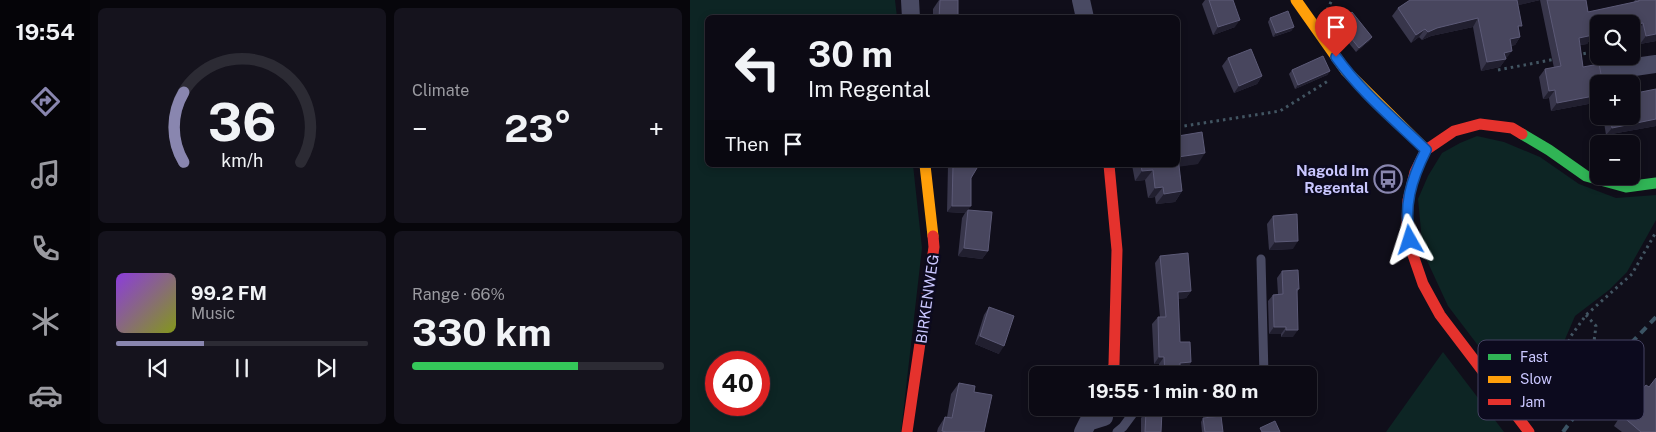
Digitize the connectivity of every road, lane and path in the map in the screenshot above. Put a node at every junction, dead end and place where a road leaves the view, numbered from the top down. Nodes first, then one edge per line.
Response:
1 (910, 0) edge
2 (1081, 0) edge
3 (1296, 0) edge
4 (911, 15) edge
5 (1084, 15) edge
6 (1590, 53) edge
7 (1574, 56) edge
8 (1564, 57) edge
9 (1640, 64) edge
10 (1656, 64) edge
11 (1498, 70) edge
12 (1346, 71) junction
13 (1180, 127) edge
14 (1426, 150) junction
15 (925, 167) edge
16 (1109, 167) edge
17 (1656, 184) edge
18 (1656, 232) edge
19 (1261, 259) dead end
20 (1586, 315) junction
21 (1569, 340) edge
22 (1594, 340) edge
23 (1478, 365) edge
24 (1114, 366) edge
25 (1264, 366) edge
26 (1131, 416) edge
27 (1104, 419) edge
28 (1519, 420) edge
29 (908, 432) edge
30 (1083, 432) edge
31 (1117, 432) edge
32 (1529, 432) edge

1 - 4 street
2 - 5 street
3 - 12 street
6 - 7 path
8 - 11 path
9 - 10 street
12 - 13 path
12 - 14 street
14 - 17 street
14 - 23 street
15 - 29 street, BIRKENWEG
16 - 24 street
18 - 20 path
19 - 25 lane
20 - 21 path
20 - 22 path
26 - 31 lane
27 - 30 street
28 - 32 street

